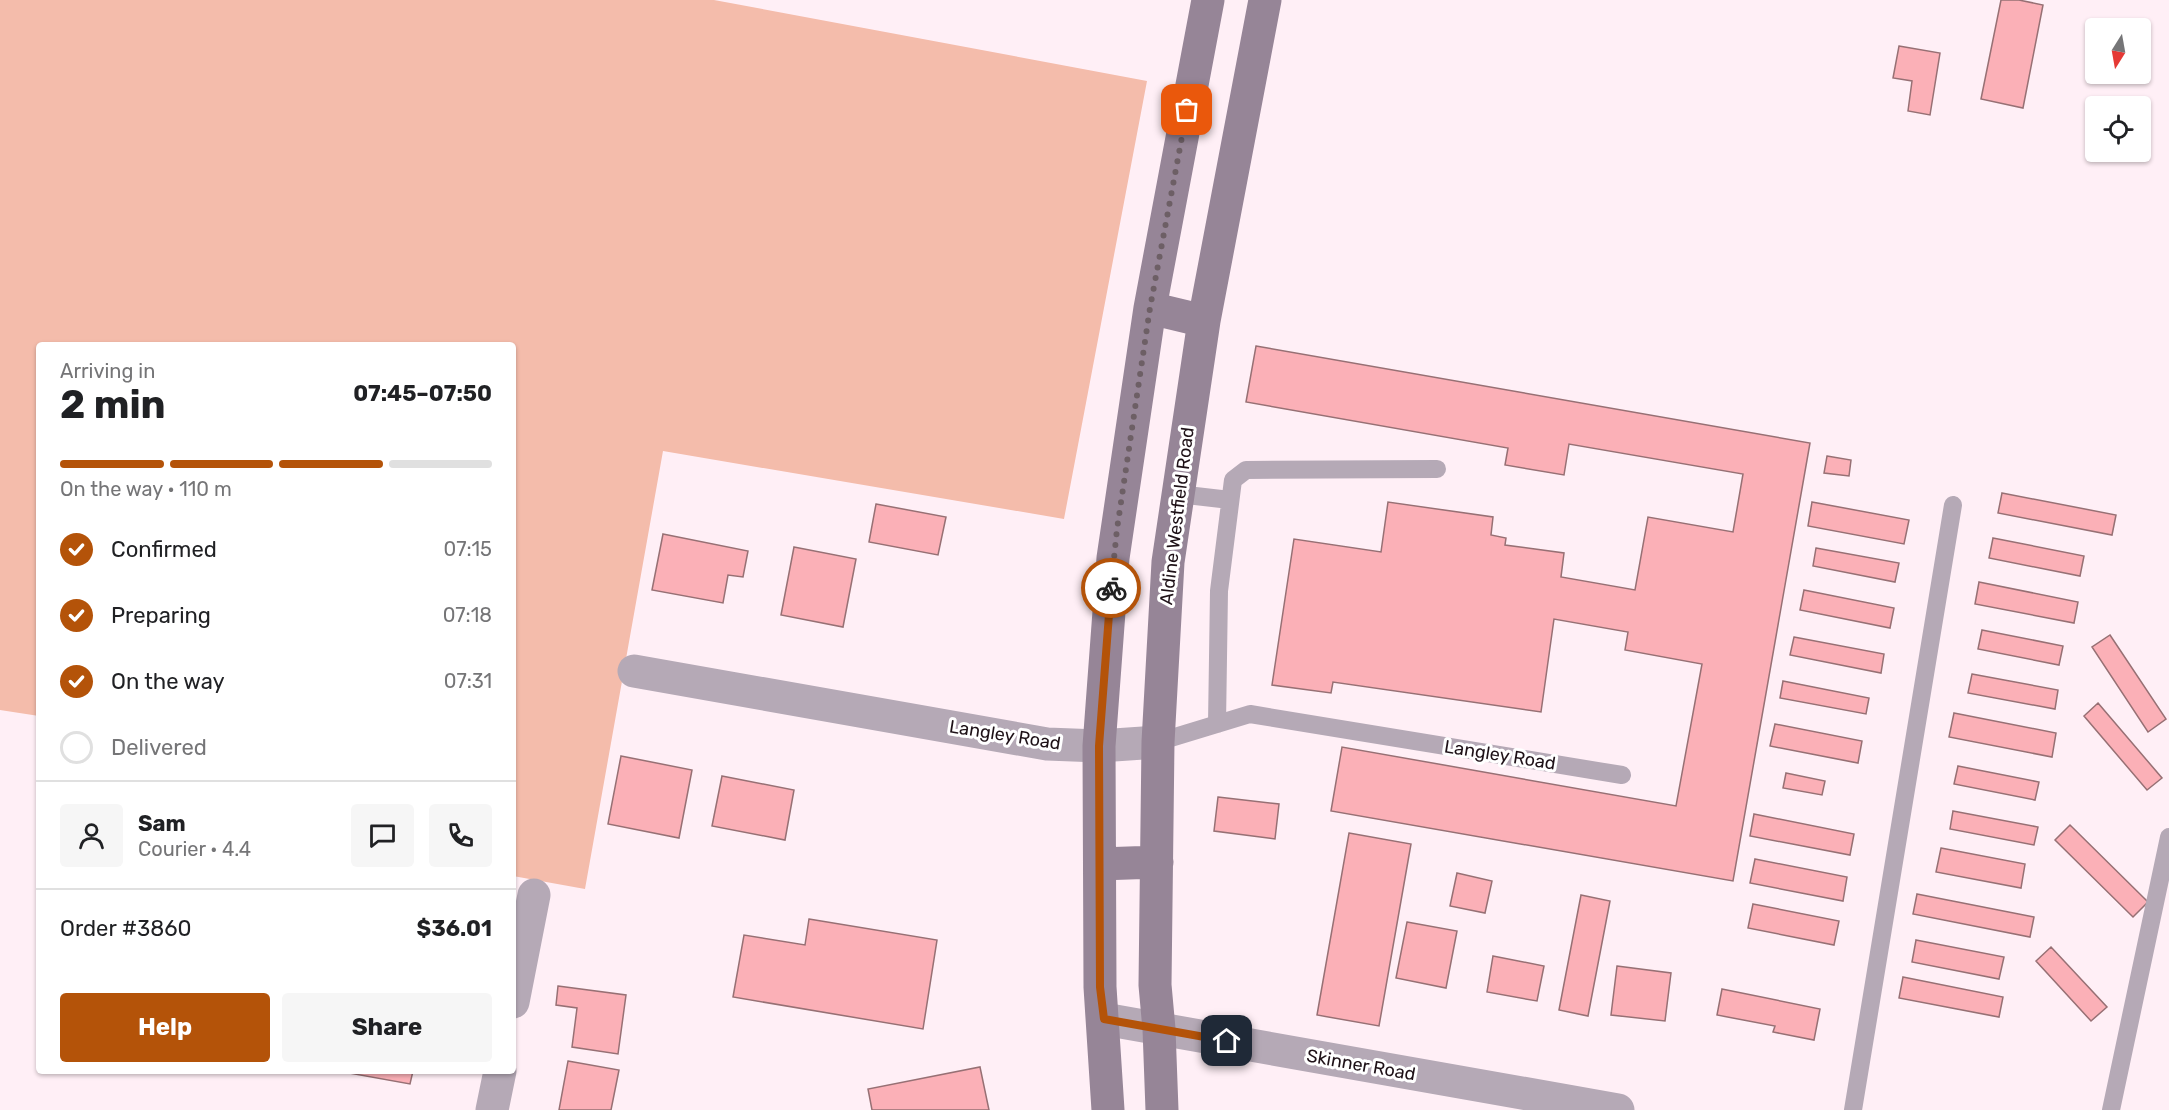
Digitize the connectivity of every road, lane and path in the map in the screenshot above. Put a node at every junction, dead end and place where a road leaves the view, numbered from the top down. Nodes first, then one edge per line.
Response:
1 (1208, 0) edge
2 (1265, 0) edge
3 (1150, 308) junction
4 (1204, 321) junction
5 (1437, 469) dead end
6 (1178, 494) junction
7 (1230, 500) junction
8 (1953, 505) dead end
9 (634, 671) dead end
10 (1217, 724) junction
11 (1158, 742) junction
12 (1099, 746) junction
13 (1622, 775) dead end
14 (2169, 837) edge
15 (1157, 862) junction
16 (1100, 864) junction
17 (534, 895) dead end
18 (516, 987) edge
19 (1104, 1019) junction
20 (1159, 1029) junction
21 (499, 1074) edge
22 (492, 1110) edge
23 (1108, 1110) edge
24 (1162, 1110) edge
25 (1618, 1110) edge
26 (1853, 1110) edge
27 (2111, 1110) edge

1 - 3 main road
2 - 4 main road, Aldine Westfield Road
3 - 4 main road
3 - 12 main road
4 - 6 main road, Aldine Westfield Road
5 - 7 lane
6 - 7 lane
6 - 11 main road, Aldine Westfield Road
7 - 10 lane
8 - 26 lane
9 - 12 street, Langley Road
10 - 11 lane, Langley Road
10 - 13 lane, Langley Road
11 - 12 street, Langley Road
11 - 15 main road, Aldine Westfield Road
12 - 16 main road
14 - 27 lane
15 - 16 main road
15 - 20 main road, Aldine Westfield Road
16 - 19 main road
17 - 18 street
19 - 20 street, Skinner Road
19 - 23 main road
20 - 24 main road, Aldine Westfield Road
20 - 25 street, Skinner Road
21 - 22 street

